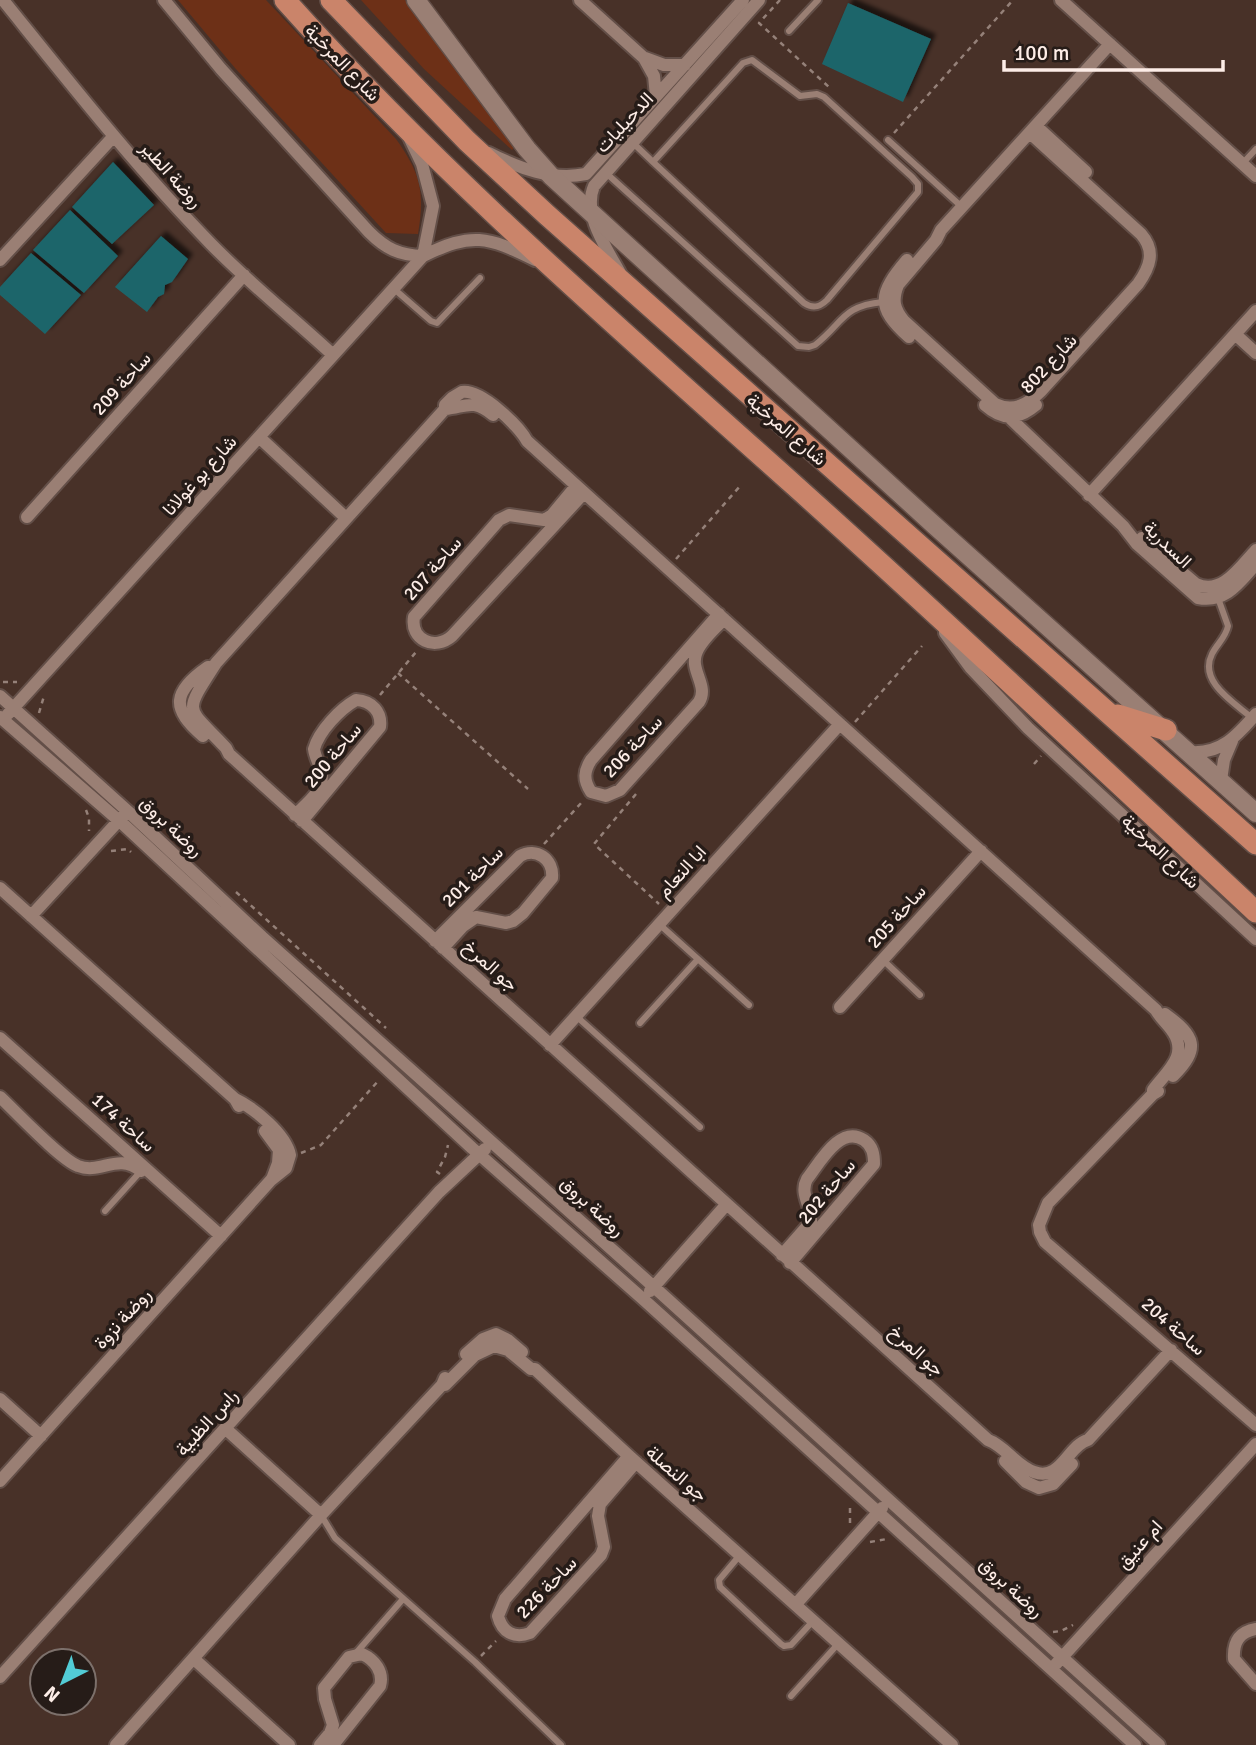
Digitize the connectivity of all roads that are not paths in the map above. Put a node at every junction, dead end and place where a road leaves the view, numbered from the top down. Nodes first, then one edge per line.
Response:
1 (2, 0) edge
2 (164, 0) edge
3 (285, 0) edge
4 (331, 0) edge
5 (416, 0) edge
6 (580, 0) edge
7 (743, 0) edge
8 (759, 0) edge
9 (818, 0) edge
10 (1061, 0) edge
11 (789, 31) dead end
12 (1110, 44) junction
13 (645, 58) junction
14 (685, 65) junction
15 (656, 96) junction
16 (400, 121) junction
17 (1033, 129) junction
18 (113, 137) junction
19 (888, 140) road end
20 (467, 141) junction
21 (632, 142) junction
22 (1256, 149) edge
23 (653, 162) junction
24 (1243, 164) junction
25 (605, 172) junction
26 (551, 176) junction
27 (1256, 176) edge
28 (962, 207) junction
29 (592, 212) junction
30 (941, 230) junction
31 (423, 256) junction
32 (0, 260) edge
33 (553, 269) junction
34 (244, 275) junction
35 (480, 278) dead end
36 (393, 288) junction
37 (630, 290) junction
38 (883, 302) junction
39 (1256, 311) edge
40 (1238, 331) junction
41 (1256, 342) edge
42 (1256, 353) edge
43 (334, 355) junction
44 (1010, 418) junction
45 (259, 437) junction
46 (580, 489) junction
47 (1089, 495) junction
48 (27, 517) dead end
49 (346, 518) junction
50 (527, 519) junction
51 (1123, 526) junction
52 (535, 546) junction
53 (1256, 550) edge
54 (1256, 564) edge
55 (1218, 598) junction
56 (929, 606) junction
57 (721, 617) junction
58 (668, 671) junction
59 (698, 676) junction
60 (0, 696) edge
61 (13, 708) junction
62 (1109, 712) junction
63 (1254, 716) edge
64 (1, 718) edge
65 (844, 727) junction
66 (1166, 730) junction
67 (1232, 741) junction
68 (1191, 752) junction
69 (319, 765) junction
70 (347, 769) junction
71 (1221, 780) junction
72 (1256, 813) edge
73 (123, 816) junction
74 (298, 818) junction
75 (1256, 844) edge
76 (981, 851) junction
77 (484, 891) junction
78 (2, 892) edge
79 (1256, 912) edge
80 (31, 916) junction
81 (491, 919) junction
82 (659, 924) junction
83 (1256, 939) edge
84 (439, 944) junction
85 (698, 959) junction
86 (883, 960) junction
87 (920, 995) dead end
88 (749, 1005) dead end
89 (840, 1007) dead end
90 (576, 1016) junction
91 (640, 1023) dead end
92 (0, 1038) edge
93 (550, 1045) junction
94 (0, 1097) edge
95 (235, 1099) junction
96 (700, 1127) dead end
97 (108, 1133) junction
98 (488, 1137) junction
99 (476, 1151) junction
100 (105, 1165) junction
101 (141, 1171) junction
102 (271, 1180) junction
103 (726, 1205) junction
104 (810, 1208) junction
105 (836, 1210) junction
106 (105, 1211) dead end
107 (219, 1238) junction
108 (786, 1259) junction
109 (654, 1287) junction
110 (643, 1299) junction
111 (1171, 1350) junction
112 (0, 1399) edge
113 (0, 1410) edge
114 (1256, 1425) edge
115 (226, 1429) junction
116 (38, 1439) junction
117 (1256, 1444) edge
118 (632, 1459) junction
119 (0, 1481) edge
120 (889, 1501) junction
121 (878, 1513) junction
122 (321, 1515) junction
123 (570, 1524) junction
124 (601, 1531) junction
125 (740, 1555) junction
126 (403, 1599) junction
127 (796, 1604) junction
128 (813, 1621) junction
129 (1256, 1629) edge
130 (838, 1644) junction
131 (355, 1654) junction
132 (1061, 1658) junction
133 (194, 1659) junction
134 (1051, 1669) junction
135 (0, 1677) edge
136 (1256, 1684) edge
137 (791, 1696) dead end
138 (329, 1709) junction
139 (360, 1713) junction
140 (116, 1745) edge
141 (289, 1745) edge
142 (320, 1745) edge
143 (332, 1745) edge
144 (561, 1745) edge
145 (952, 1745) edge
146 (1135, 1745) edge
147 (1159, 1745) edge

1 - 18 street, روضة الطير
2 - 31 street
3 - 16 highway, شارع المرخية
4 - 20 highway, شارع المرخية
5 - 26 main road, شارع المرخية
6 - 13 street
7 - 14 street, الدحيليات
8 - 21 street, الدحيليات
9 - 11 lane
10 - 12 street
12 - 17 street, شارع 802
12 - 24 street
13 - 14 street
13 - 15 street
14 - 15 street, الدحيليات
15 - 26 street, الدحيليات
16 - 31 street
16 - 33 highway, شارع المرخية
17 - 28 street, شارع 802
17 - 30 street, شارع 802
17 - 44 street, شارع 802
18 - 32 street
18 - 34 street, روضة الطير
19 - 28 lane
20 - 26 street, الدحيليات
20 - 37 highway, شارع المرخية
21 - 23 lane
21 - 25 street, الدحيليات
22 - 24 lane
23 - 23 lane
24 - 27 street
25 - 29 street, الدحيليات
25 - 38 lane
26 - 29 main road, شارع المرخية
28 - 30 street, شارع 802
29 - 37 street
29 - 66 main road, شارع المرخية
30 - 38 street, شارع 802
31 - 33 street, شارع بو غولانا
31 - 36 street, شارع بو غولانا
33 - 56 highway, شارع المرخية
34 - 43 street, روضة الطير
34 - 48 street, ساحة 209
35 - 36 lane
36 - 43 street, شارع بو غولانا
37 - 62 highway, شارع المرخية
38 - 44 street
39 - 40 street
40 - 41 street
40 - 42 street
40 - 47 street
43 - 45 street, شارع بو غولانا
44 - 47 street
45 - 49 street
45 - 61 street, شارع بو غولانا
46 - 49 street, جو المرخ
46 - 50 street, ساحة 207
46 - 52 street
46 - 57 street, جو المرخ
47 - 51 street
49 - 74 street, جو المرخ
50 - 52 street
50 - 52 street, ساحة 207
51 - 53 street, السدرية
51 - 55 street, السدرية
54 - 55 street
55 - 63 lane
56 - 79 highway, شارع المرخية
56 - 83 street, شارع المرخية
57 - 58 street, ساحة 206
57 - 59 street, ساحة 206
57 - 65 street, جو المرخ
58 - 59 street
58 - 59 street, ساحة 206
60 - 61 street, روضة بروق
61 - 64 street, شارع بو غولانا
61 - 73 street, روضة بروق
62 - 66 highway
62 - 75 highway, شارع المرخية
63 - 67 street
64 - 73 street, روضة بروق
65 - 76 street, جو المرخ
65 - 82 street, ابا النعام
66 - 68 main road, شارع المرخية
67 - 68 street
67 - 71 street
68 - 71 main road, شارع المرخية
69 - 70 street
69 - 70 street, ساحة 200
69 - 74 street, ساحة 200
70 - 74 street, ساحة 200
71 - 72 main road, شارع المرخية
73 - 80 street
73 - 98 street, روضة بروق
73 - 99 street, روضة بروق
74 - 84 street, جو المرخ
76 - 86 street, ساحة 205
76 - 111 street, ساحة 204
77 - 81 street
77 - 81 street, ساحة 201
77 - 84 street, ساحة 201
78 - 80 street
80 - 95 street
81 - 84 street, ساحة 201
82 - 85 lane
82 - 90 street, ابا النعام
84 - 93 street, جو المرخ
85 - 88 lane
85 - 91 lane
86 - 87 lane
86 - 89 street, ساحة 205
90 - 93 street, ابا النعام
90 - 96 lane
92 - 97 street, ساحة 174
93 - 103 street, جو المرخ
94 - 100 street, ساحة 174
95 - 102 street
95 - 102 street, روضة نزوة
97 - 100 street
97 - 107 street, ساحة 174
98 - 99 street, راس الظبية
98 - 109 street, روضة بروق
99 - 110 street, روضة بروق
99 - 115 street, راس الظبية
100 - 101 street, ساحة 174
101 - 106 lane
101 - 107 street, ساحة 174
102 - 107 street, روضة نزوة
103 - 108 street, جو المرخ
103 - 109 street
104 - 105 street
104 - 105 street, ساحة 202
104 - 108 street, ساحة 202
105 - 108 street, ساحة 202
107 - 116 street, روضة نزوة
108 - 111 street, جو المرخ
109 - 110 street
109 - 120 street, روضة بروق
110 - 121 street, روضة بروق
111 - 114 street, ساحة 204
112 - 116 street
113 - 116 street
115 - 122 street
115 - 135 street, راس الظبية
116 - 119 street, روضة نزوة
117 - 132 street, ام عنيق
118 - 122 street, جو النصلة
118 - 123 street, ساحة 226
118 - 124 street, ساحة 226
118 - 125 street, جو النصلة
120 - 121 street
120 - 132 street, روضة بروق
121 - 127 street
121 - 134 street, روضة بروق
122 - 126 lane
122 - 133 street, جو النصلة
123 - 124 street
123 - 124 street, ساحة 226
125 - 127 street, جو النصلة
125 - 128 lane
126 - 131 lane
126 - 144 lane
127 - 128 street, جو النصلة
128 - 130 street, جو النصلة
129 - 136 street
130 - 137 lane
130 - 145 street, جو النصلة
131 - 138 street
131 - 139 street
132 - 134 street, ام عنيق
132 - 147 street, روضة بروق
133 - 140 street, جو النصلة
133 - 141 street
134 - 146 street, روضة بروق
138 - 139 street
138 - 142 street
139 - 143 street

